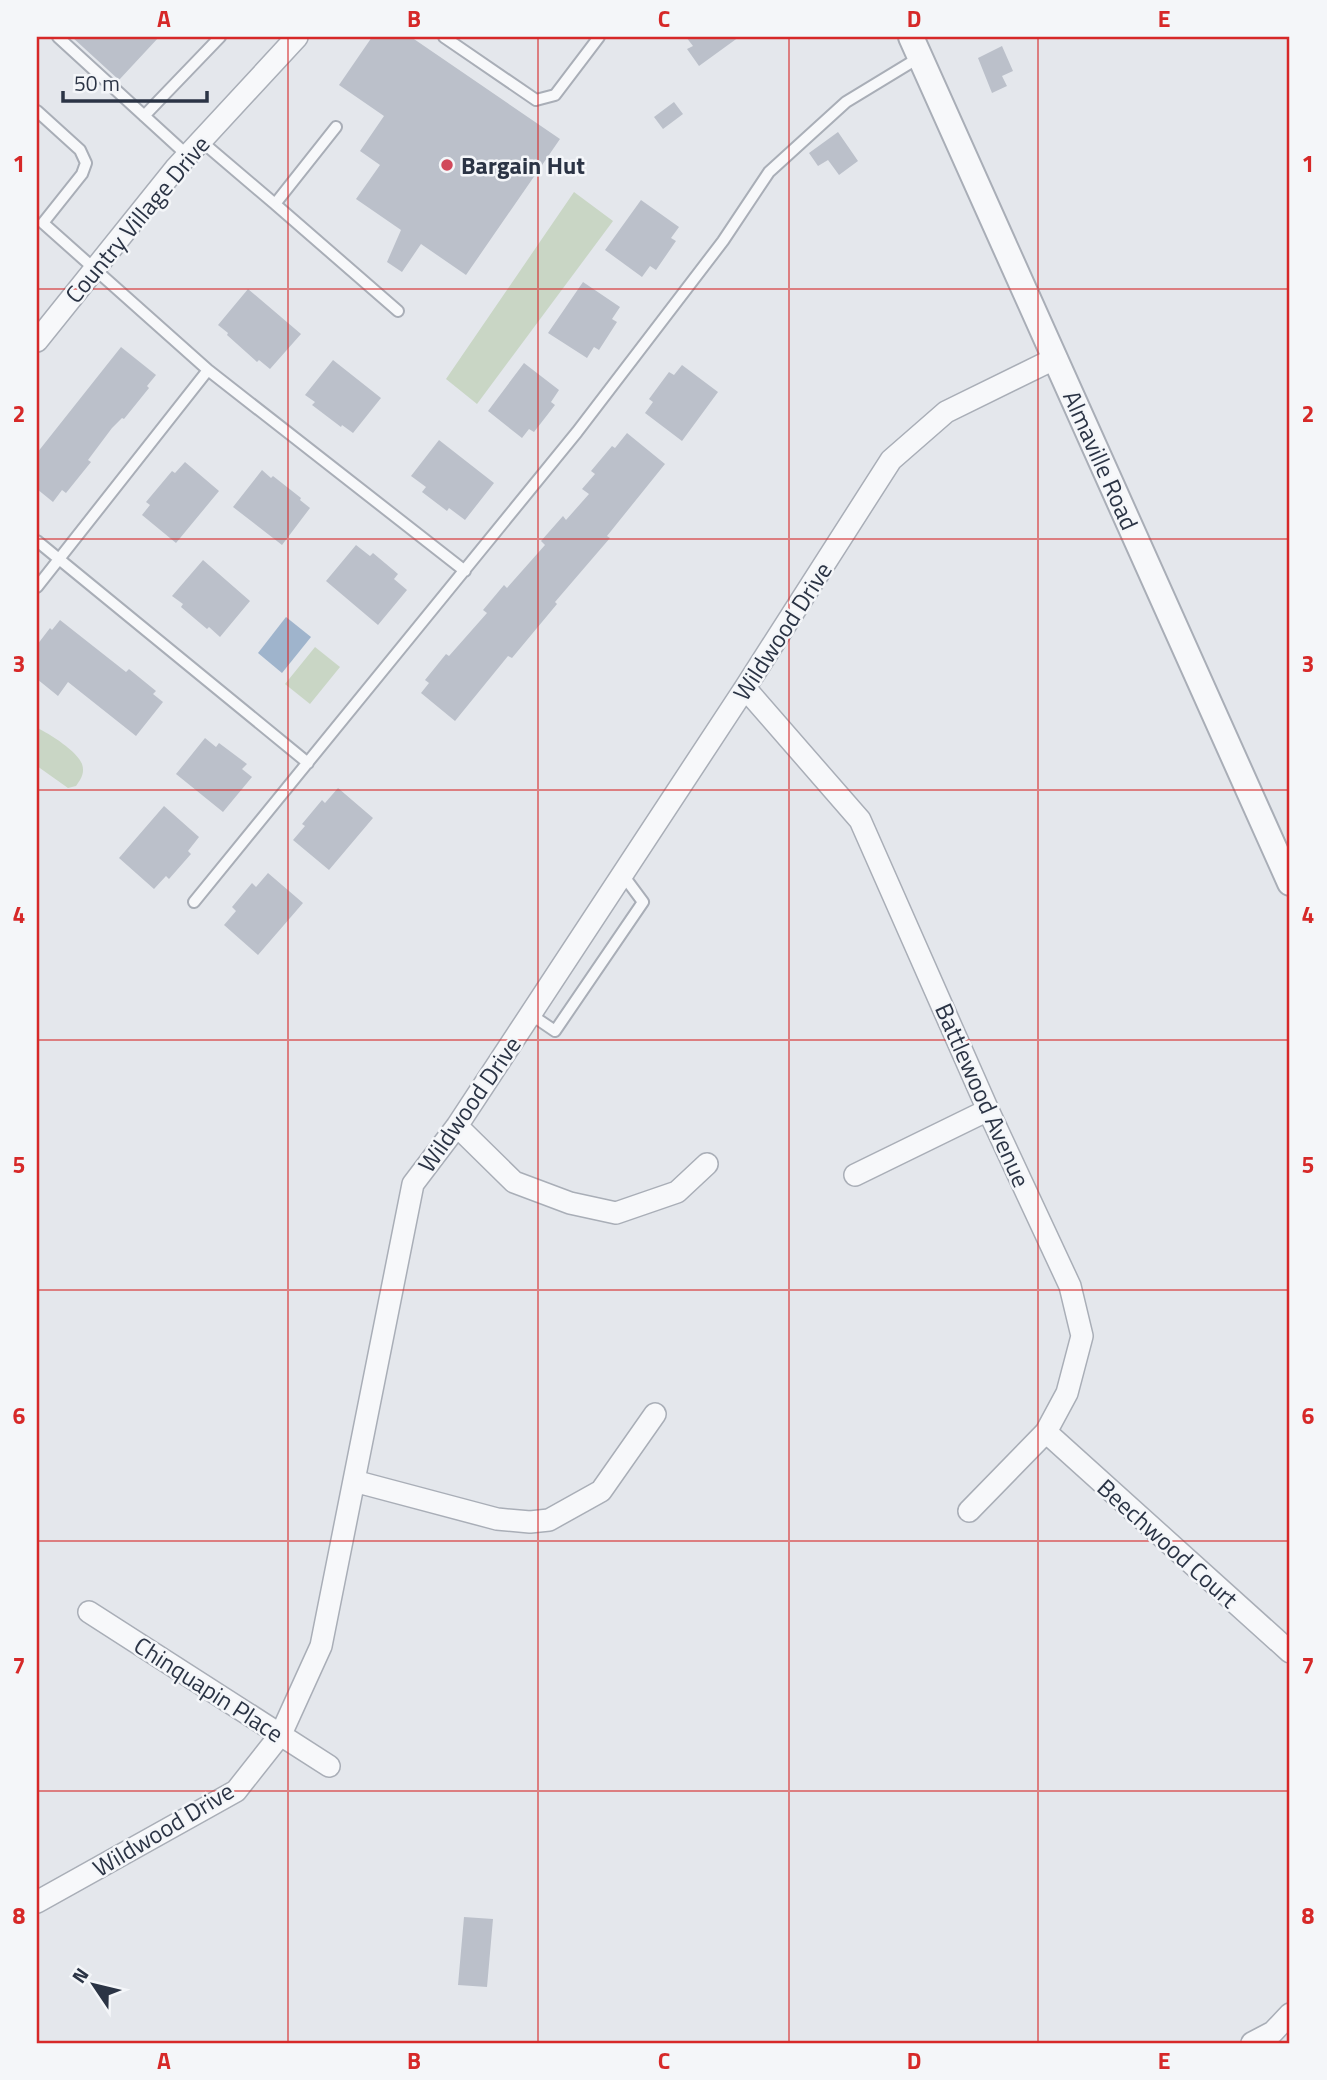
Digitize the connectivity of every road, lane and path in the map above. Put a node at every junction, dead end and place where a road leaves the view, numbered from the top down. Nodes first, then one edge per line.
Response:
1 (58, 37) edge
2 (220, 37) edge
3 (297, 37) edge
4 (444, 37) edge
5 (599, 37) edge
6 (916, 47) edge
7 (37, 111) edge
8 (144, 116) junction
9 (337, 127) dead end
10 (194, 148) junction
11 (275, 204) junction
12 (94, 270) junction
13 (398, 311) dead end
14 (37, 341) edge
15 (1056, 358) junction
16 (208, 370) junction
17 (37, 541) edge
18 (58, 559) junction
19 (465, 571) junction
20 (37, 587) edge
21 (745, 688) junction
22 (308, 763) junction
23 (622, 875) junction
24 (1290, 883) edge
25 (194, 902) dead end
26 (530, 1014) junction
27 (988, 1110) junction
28 (457, 1126) junction
29 (707, 1164) dead end
30 (855, 1175) dead end
31 (655, 1414) dead end
32 (1046, 1432) junction
33 (354, 1481) junction
34 (969, 1511) dead end
35 (89, 1612) dead end
36 (1290, 1652) edge
37 (281, 1734) junction
38 (329, 1766) dead end
39 (37, 1902) edge
40 (1290, 2014) edge
41 (1252, 2043) edge

1 - 8 lane
2 - 8 lane
3 - 10 street, Country Village Drive
4 - 5 lane
6 - 15 street, Almaville Road
6 - 19 lane
7 - 12 lane
8 - 10 lane
9 - 11 lane
10 - 11 lane
10 - 12 street, Country Village Drive
11 - 13 lane
12 - 14 street, Country Village Drive
12 - 16 lane
15 - 21 street, Wildwood Drive
15 - 24 street, Almaville Road
16 - 18 lane
16 - 19 lane
17 - 18 lane
18 - 20 lane
18 - 22 lane
19 - 22 lane
21 - 23 street, Wildwood Drive
21 - 27 street, Battlewood Avenue
22 - 25 lane
23 - 26 street, Wildwood Drive
23 - 26 lane
26 - 28 street, Wildwood Drive
27 - 30 street
27 - 32 street, Battlewood Avenue
28 - 29 street
28 - 33 street, Wildwood Drive
31 - 33 street
32 - 34 street, Battlewood Avenue
32 - 36 street, Beechwood Court
33 - 37 street, Wildwood Drive
35 - 37 street, Chinquapin Place
37 - 38 street, Chinquapin Place
37 - 39 street, Wildwood Drive
40 - 41 street

